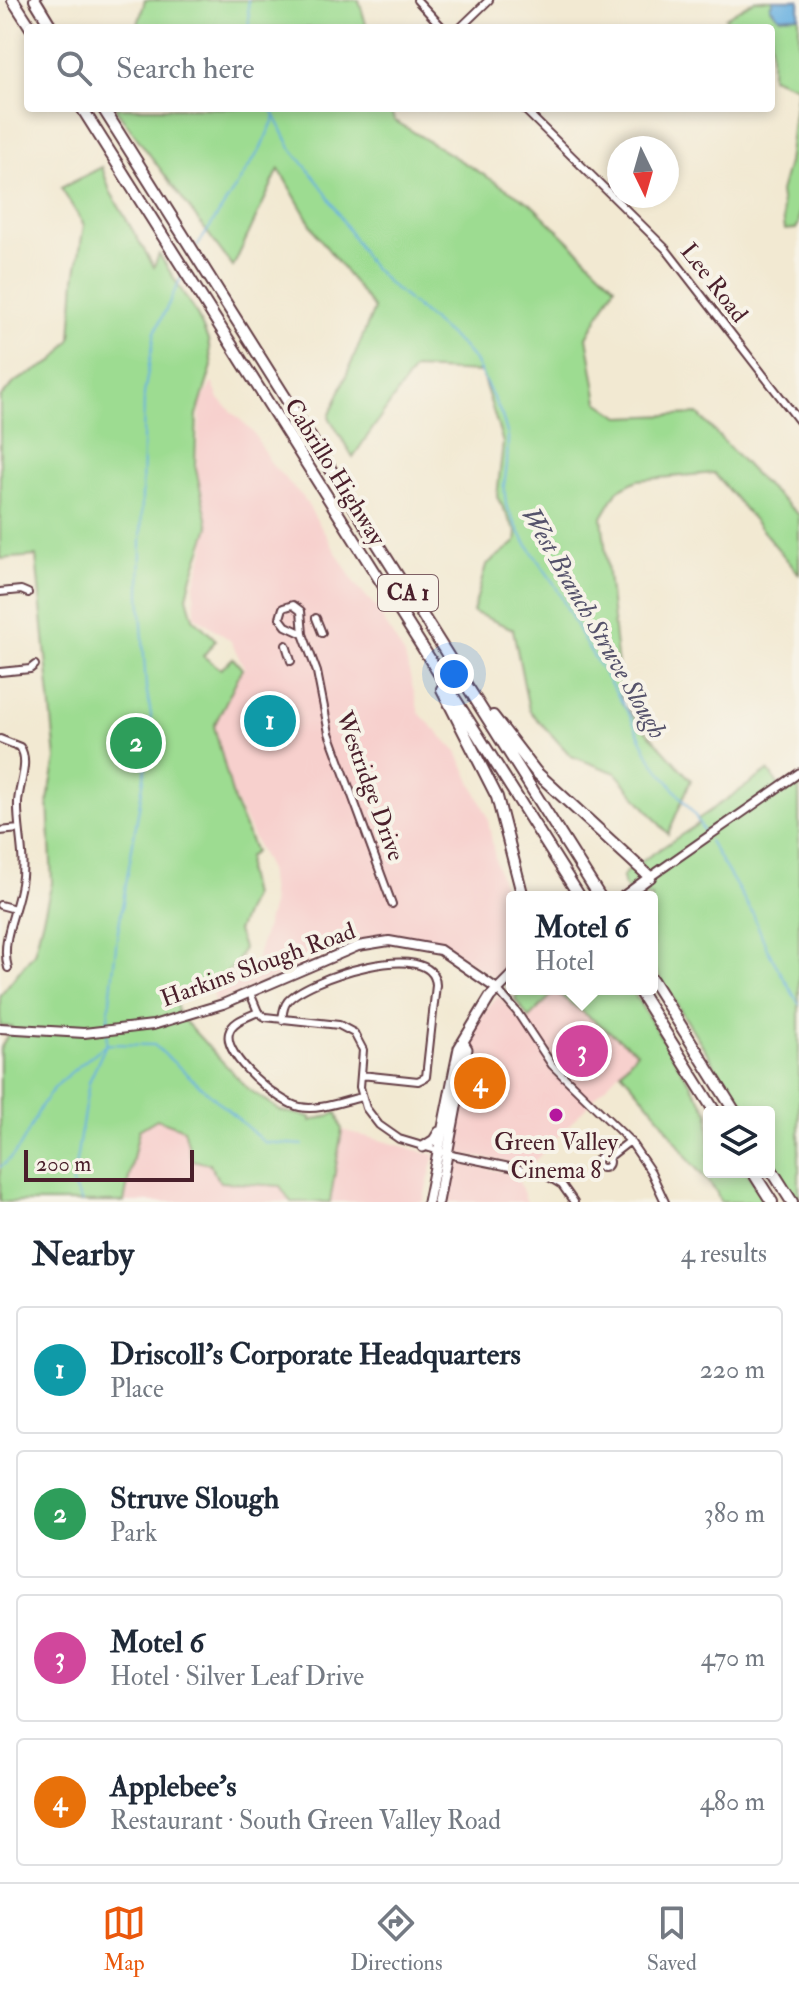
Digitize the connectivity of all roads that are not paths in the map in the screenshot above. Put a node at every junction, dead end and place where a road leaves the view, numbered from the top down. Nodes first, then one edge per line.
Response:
1 (13, 0) edge
2 (35, 0) edge
3 (417, 0) edge
4 (489, 0) edge
5 (28, 24) edge
6 (50, 24) edge
7 (439, 24) edge
8 (464, 24) edge
9 (84, 112) edge
10 (105, 112) edge
11 (527, 112) edge
12 (799, 421) edge
13 (0, 592) edge
14 (28, 593) dead end
15 (316, 618) dead end
16 (322, 633) dead end
17 (303, 634) junction
18 (418, 641) junction
19 (286, 645) dead end
20 (445, 652) junction
21 (291, 661) dead end
22 (35, 665) dead end
23 (0, 672) edge
24 (0, 739) edge
25 (799, 773) edge
26 (19, 829) junction
27 (0, 831) edge
28 (650, 877) junction
29 (521, 891) edge
30 (576, 891) edge
31 (596, 891) edge
32 (631, 891) edge
33 (392, 904) dead end
34 (0, 905) edge
35 (15, 909) junction
36 (8, 968) dead end
37 (506, 981) edge
38 (497, 989) junction
39 (658, 990) edge
40 (250, 993) junction
41 (642, 995) edge
42 (258, 1012) junction
43 (282, 1020) junction
44 (0, 1028) edge
45 (463, 1042) junction
46 (361, 1075) junction
47 (362, 1097) junction
48 (711, 1106) edge
49 (731, 1106) edge
50 (444, 1126) junction
51 (630, 1141) junction
52 (423, 1147) junction
53 (443, 1152) junction
54 (608, 1158) dead end
55 (775, 1175) edge
56 (757, 1178) edge
57 (428, 1202) edge
58 (438, 1202) edge
59 (574, 1202) edge
60 (665, 1202) edge
61 (772, 1202) edge
62 (792, 1202) edge

1 - 5 highway
2 - 6 highway
3 - 7 street
4 - 8 street
9 - 18 highway, Cabrillo Highway / CA 1
10 - 20 highway, Cabrillo Highway / CA 1
11 - 12 street, Lee Road
13 - 14 street
15 - 16 street
17 - 17 street, Westridge Drive
17 - 33 street, Westridge Drive
18 - 29 highway
18 - 30 highway, Cabrillo Highway / CA 1
19 - 21 street
20 - 28 highway
20 - 31 highway, Cabrillo Highway / CA 1
22 - 23 street
24 - 26 street
25 - 28 street
26 - 27 street
26 - 35 street
28 - 32 main road
34 - 35 street
35 - 36 street
37 - 38 main road
38 - 40 main road, Harkins Slough Road
38 - 45 main road
38 - 51 street
39 - 49 highway
40 - 42 street
40 - 44 main road, Harkins Slough Road
41 - 48 highway
42 - 43 street
42 - 47 street
43 - 46 street
43 - 46 street
45 - 50 main road
45 - 53 main road
46 - 47 street
47 - 52 street
50 - 52 main road
50 - 53 main road
51 - 54 street
51 - 60 street
52 - 53 street
53 - 57 main road
53 - 58 main road
53 - 59 street
55 - 62 highway
56 - 61 highway

